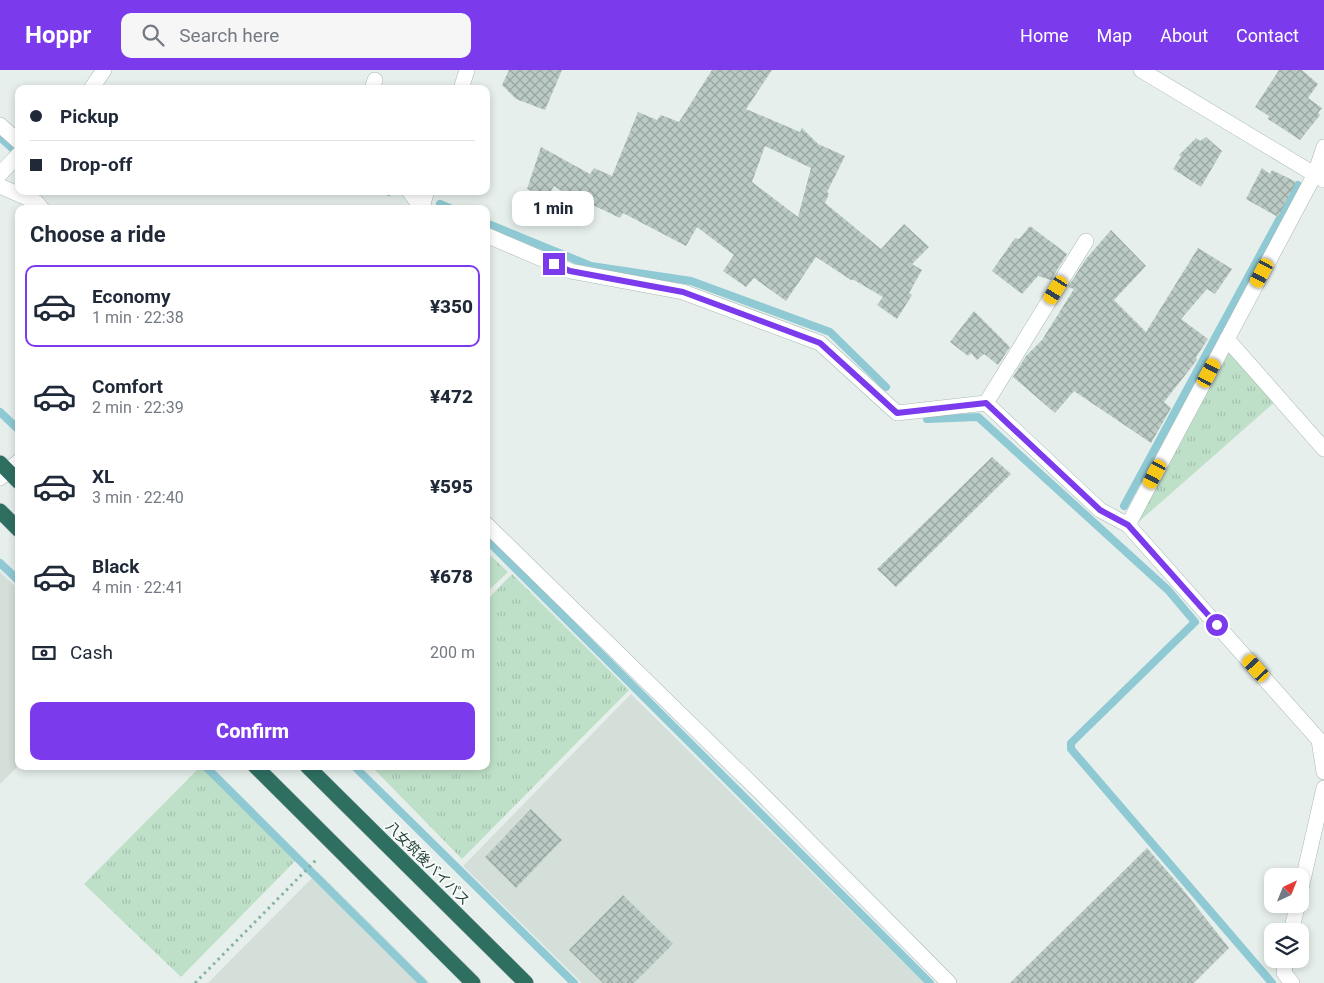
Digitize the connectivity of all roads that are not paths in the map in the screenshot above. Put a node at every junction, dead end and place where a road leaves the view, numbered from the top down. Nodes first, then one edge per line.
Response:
1 (104, 70) edge
2 (467, 70) edge
3 (1141, 70) edge
4 (94, 85) edge
5 (463, 85) edge
6 (0, 125) edge
7 (15, 138) edge
8 (1324, 147) edge
9 (15, 158) edge
10 (0, 174) edge
11 (1319, 177) edge
12 (0, 186) edge
13 (15, 193) edge
14 (20, 195) edge
15 (412, 195) edge
16 (39, 205) edge
17 (420, 205) edge
18 (490, 237) edge
19 (1086, 241) dead end
20 (1227, 339) junction
21 (986, 403) junction
22 (1324, 449) edge
23 (0, 511) edge
24 (1128, 525) junction
25 (15, 526) edge
26 (490, 528) edge
27 (1322, 738) edge
28 (259, 770) edge
29 (311, 770) edge
30 (1324, 772) edge
31 (1324, 788) edge
32 (1306, 868) edge
33 (1285, 968) edge
34 (473, 983) edge
35 (526, 983) edge
36 (950, 983) edge
37 (1292, 983) edge

1 - 4 street
2 - 5 street
3 - 11 street
6 - 7 street
8 - 11 street
9 - 10 street
11 - 20 street
12 - 13 street
14 - 16 street
15 - 17 street
18 - 21 street
19 - 21 street
20 - 22 street
20 - 24 street
21 - 24 street
23 - 25 highway
24 - 27 street
26 - 36 street
27 - 30 street
28 - 34 highway
29 - 35 highway, 八女筑後バイパス
31 - 32 street
33 - 37 street

